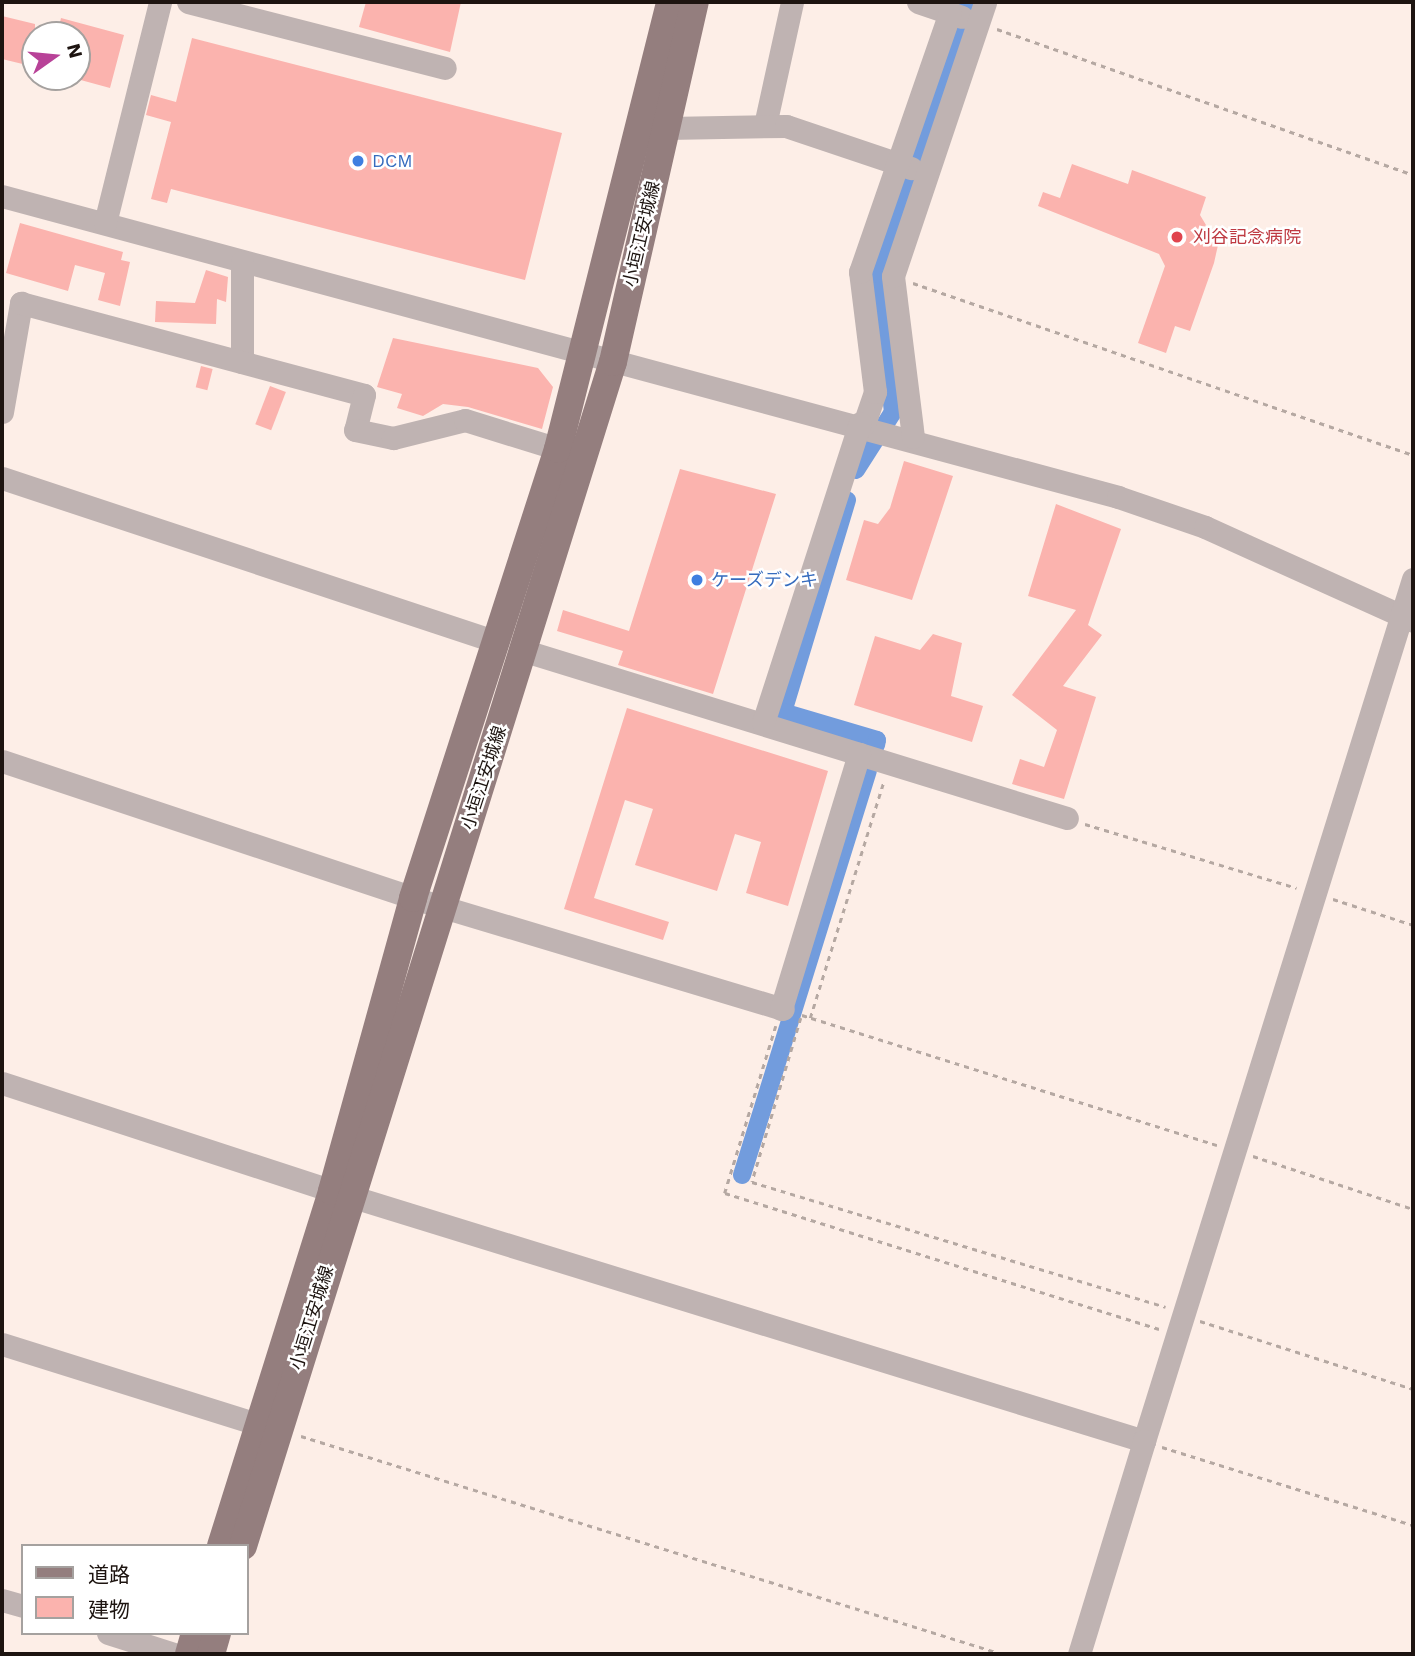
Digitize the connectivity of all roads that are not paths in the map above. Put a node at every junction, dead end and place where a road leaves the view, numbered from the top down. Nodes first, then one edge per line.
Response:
1 (160, 2) edge
2 (188, 2) edge
3 (670, 2) edge
4 (695, 2) edge
5 (792, 2) edge
6 (918, 2) edge
7 (951, 13) junction
8 (980, 16) edge
9 (445, 68) dead end
10 (765, 125) junction
11 (667, 128) junction
12 (898, 164) junction
13 (926, 174) junction
14 (2, 196) edge
15 (105, 223) junction
16 (242, 262) junction
17 (582, 354) junction
18 (242, 362) junction
19 (613, 362) junction
20 (2, 412) edge
21 (863, 424) junction
22 (912, 437) junction
23 (558, 449) junction
24 (2, 478) edge
25 (1413, 579) edge
26 (1407, 619) edge
27 (497, 642) junction
28 (525, 651) junction
29 (763, 723) junction
30 (859, 754) junction
31 (2, 761) edge
32 (1066, 818) road end
33 (413, 898) junction
34 (442, 907) junction
35 (2, 1083) edge
36 (341, 1193) junction
37 (2, 1344) edge
38 (267, 1426) junction
39 (1144, 1441) junction
40 (222, 1544) edge
41 (243, 1544) edge
42 (2, 1600) edge
43 (21, 1605) edge
44 (114, 1635) edge
45 (194, 1635) edge
46 (216, 1635) edge
47 (174, 1654) edge
48 (188, 1654) edge
49 (211, 1654) edge
50 (1079, 1654) edge

1 - 15 street
2 - 9 street
3 - 17 main road, 小垣江安城線
4 - 11 main road, 小垣江安城線
5 - 10 street
6 - 7 street
7 - 8 street
7 - 12 street
8 - 13 street
10 - 11 street
10 - 12 street
11 - 19 main road, 小垣江安城線
12 - 13 street
12 - 21 street
13 - 22 street
14 - 15 street
15 - 16 street
16 - 17 street
16 - 18 street
17 - 19 street
17 - 23 main road, 小垣江安城線
18 - 20 street
18 - 23 street
19 - 21 street
19 - 28 main road, 小垣江安城線
21 - 22 street
21 - 29 street
22 - 26 street
23 - 27 main road, 小垣江安城線
24 - 27 street
25 - 26 street
26 - 39 street
27 - 33 main road, 小垣江安城線
28 - 29 street
28 - 34 main road, 小垣江安城線
29 - 30 street
30 - 32 street
30 - 34 street
31 - 33 street
33 - 34 street
33 - 36 main road, 小垣江安城線
34 - 36 main road, 小垣江安城線
35 - 36 street
36 - 38 main road, 小垣江安城線
36 - 39 street
37 - 38 street
38 - 40 main road, 小垣江安城線
38 - 41 main road, 小垣江安城線
39 - 50 street
42 - 43 street
44 - 47 street
45 - 48 main road
46 - 49 main road

